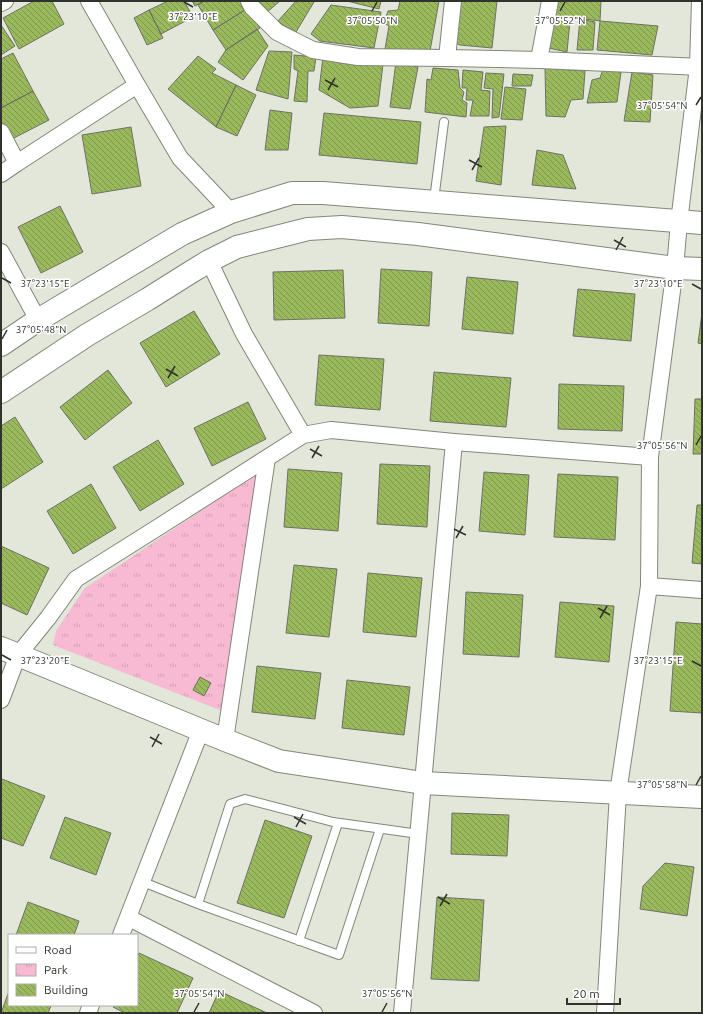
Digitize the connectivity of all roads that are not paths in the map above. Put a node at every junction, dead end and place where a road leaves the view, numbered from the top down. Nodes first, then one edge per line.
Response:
1 (5, 1) edge
2 (89, 1) edge
3 (249, 1) edge
4 (453, 1) edge
5 (550, 1) edge
6 (700, 1) edge
7 (1, 3) edge
8 (447, 58) junction
9 (539, 60) junction
10 (700, 67) edge
11 (137, 86) junction
12 (444, 122) dead end
13 (1, 132) edge
14 (17, 163) junction
15 (1, 174) edge
16 (434, 202) junction
17 (232, 212) junction
18 (679, 222) junction
19 (702, 223) edge
20 (1, 252) edge
21 (209, 262) junction
22 (675, 268) junction
23 (702, 269) edge
24 (38, 320) junction
25 (1, 345) edge
26 (1, 392) edge
27 (303, 435) junction
28 (454, 442) junction
29 (650, 457) junction
30 (267, 458) junction
31 (649, 586) junction
32 (702, 590) edge
33 (9, 651) edge
34 (1, 700) edge
35 (201, 730) junction
36 (225, 740) junction
37 (423, 783) junction
38 (618, 793) junction
39 (702, 797) edge
40 (338, 823) junction
41 (380, 829) junction
42 (419, 834) junction
43 (142, 882) junction
44 (198, 904) junction
45 (129, 918) junction
46 (121, 934) edge
47 (299, 941) junction
48 (314, 1013) edge
49 (402, 1013) edge
50 (605, 1013) edge

1 - 7 street
2 - 11 street
3 - 8 street
4 - 8 street
5 - 9 street
6 - 10 street
8 - 9 street
9 - 10 street
10 - 18 street
11 - 14 street
11 - 17 street
12 - 16 lane
13 - 14 street
14 - 15 street
16 - 17 street
16 - 18 street
17 - 24 street
18 - 19 street
18 - 22 street
20 - 24 street
21 - 22 street
21 - 26 street
21 - 27 street
22 - 23 street
22 - 29 street
24 - 25 street
27 - 28 street
27 - 30 street
28 - 29 street
28 - 37 street
29 - 31 street
30 - 33 street
30 - 36 street
31 - 32 street
31 - 38 street
33 - 34 street
33 - 35 street
35 - 36 street
35 - 43 street
36 - 37 street
37 - 38 street
37 - 42 street
38 - 39 street
38 - 50 street
40 - 41 lane
40 - 44 lane
40 - 47 lane
41 - 42 lane
41 - 47 lane
42 - 49 street
43 - 44 lane
43 - 45 street
44 - 47 lane
45 - 46 street
45 - 48 street

